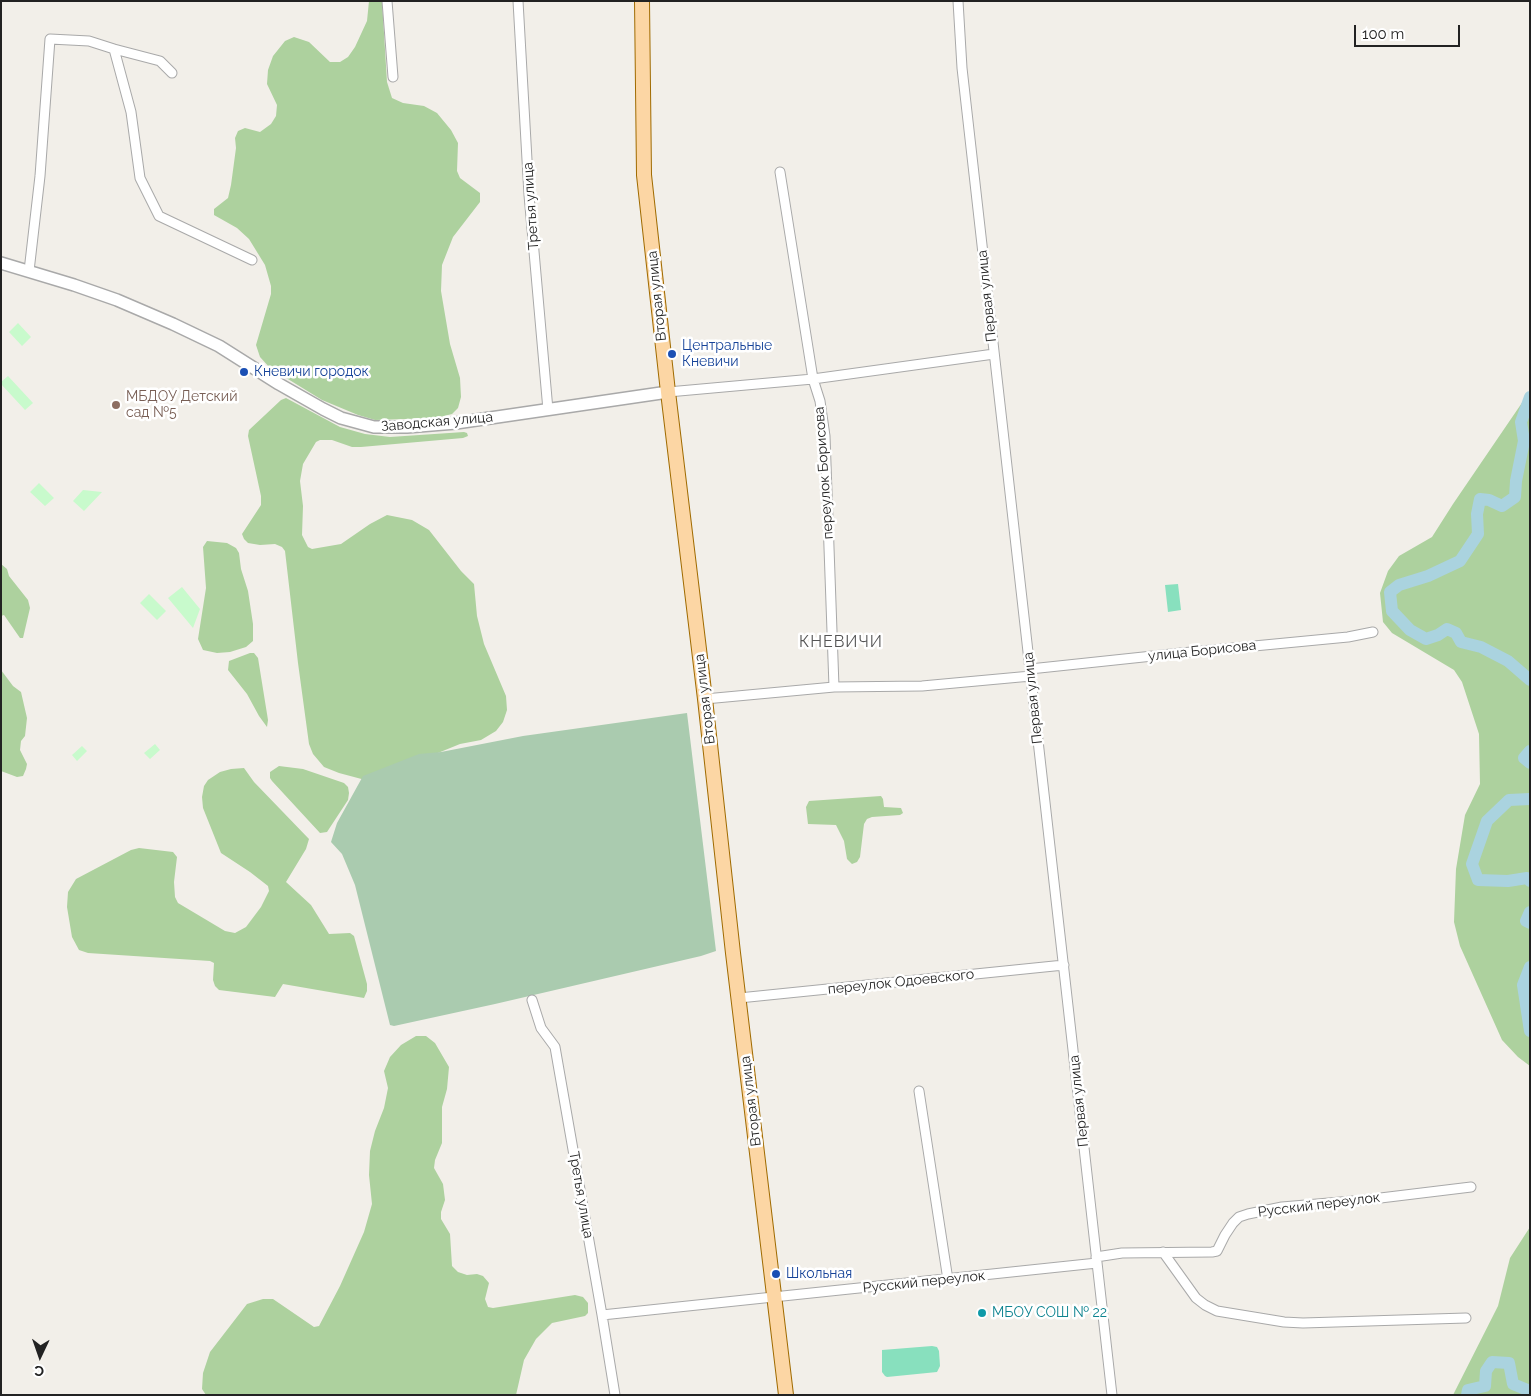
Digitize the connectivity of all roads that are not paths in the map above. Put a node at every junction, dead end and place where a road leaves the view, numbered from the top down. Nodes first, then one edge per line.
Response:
1 (387, 1) edge
2 (518, 1) edge
3 (642, 1) edge
4 (958, 1) edge
5 (114, 49) junction
6 (172, 72) dead end
7 (393, 77) dead end
8 (780, 172) dead end
9 (252, 260) dead end
10 (1, 263) edge
11 (29, 271) junction
12 (994, 354) junction
13 (813, 379) junction
14 (668, 392) junction
15 (548, 410) junction
16 (1373, 632) dead end
17 (1030, 673) junction
18 (834, 687) junction
19 (705, 699) junction
20 (1064, 965) junction
21 (739, 998) junction
22 (532, 1000) dead end
23 (919, 1090) dead end
24 (1471, 1187) dead end
25 (1163, 1252) junction
26 (1097, 1260) junction
27 (948, 1280) junction
28 (774, 1298) junction
29 (602, 1315) junction
30 (1466, 1318) dead end
31 (615, 1395) edge
32 (786, 1395) edge
33 (1112, 1395) edge

1 - 7 street
2 - 15 street, Третья улица
3 - 14 main road, Вторая улица
4 - 12 street, Первая улица
5 - 6 street
5 - 9 street
5 - 11 street
8 - 13 street, переулок Борисова
10 - 11 street, Заводская улица
11 - 15 street, Заводская улица
12 - 13 street
12 - 17 street, Первая улица
13 - 14 street
13 - 18 street, переулок Борисова
14 - 15 street, Заводская улица
14 - 19 main road, Вторая улица
16 - 17 street, улица Борисова
17 - 18 street
17 - 20 street, Первая улица
18 - 19 street
19 - 21 main road, Вторая улица
20 - 21 street, переулок Одоевского
20 - 26 street, Первая улица
21 - 28 main road, Вторая улица
22 - 29 street, Третья улица
23 - 27 street
24 - 25 street, Русский переулок
25 - 26 street, Русский переулок
25 - 30 street
26 - 27 street, Русский переулок
26 - 33 street, Первая улица
27 - 28 street, Русский переулок
28 - 29 street, Русский переулок
28 - 32 main road, Вторая улица
29 - 31 street, Третья улица

